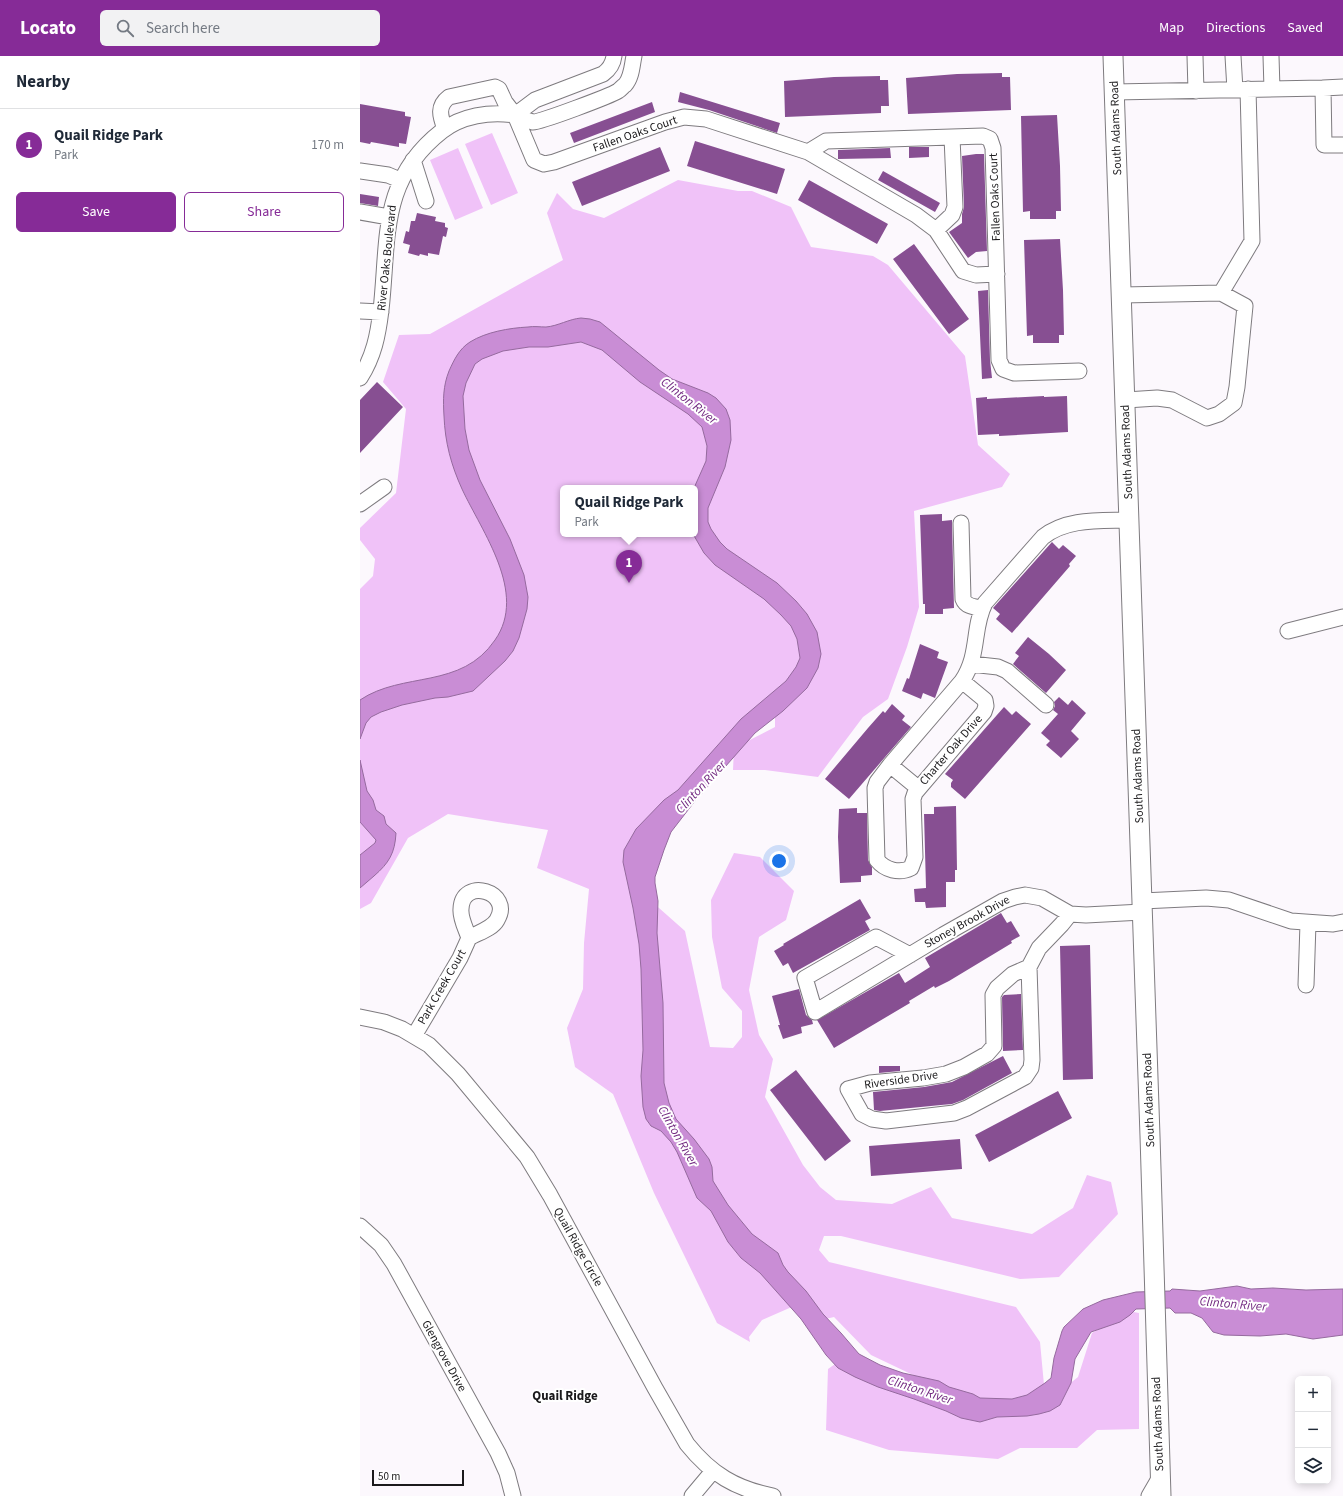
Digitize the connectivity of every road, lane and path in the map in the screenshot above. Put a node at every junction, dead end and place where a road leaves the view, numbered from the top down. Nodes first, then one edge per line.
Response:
1 (614, 56) edge
2 (634, 56) edge
3 (1113, 56) edge
4 (1195, 56) edge
5 (1234, 56) edge
6 (1271, 56) edge
7 (1343, 87) edge
8 (1323, 88) junction
9 (1272, 89) junction
10 (1242, 90) junction
11 (1196, 91) junction
12 (1114, 92) junction
13 (515, 115) junction
14 (444, 129) junction
15 (952, 137) junction
16 (1343, 145) edge
17 (808, 152) junction
18 (413, 160) junction
19 (360, 171) edge
20 (400, 180) junction
21 (426, 201) dead end
22 (360, 212) edge
23 (389, 217) junction
24 (936, 230) junction
25 (997, 274) junction
26 (1222, 293) junction
27 (1122, 296) junction
28 (360, 311) edge
29 (381, 312) junction
30 (1079, 371) dead end
31 (360, 378) edge
32 (1126, 400) junction
33 (384, 487) dead end
34 (360, 504) edge
35 (1129, 520) junction
36 (961, 523) dead end
37 (982, 608) junction
38 (1343, 617) edge
39 (1288, 631) dead end
40 (971, 664) junction
41 (962, 681) junction
42 (1046, 705) dead end
43 (890, 764) junction
44 (918, 788) junction
45 (1142, 906) junction
46 (1070, 914) junction
47 (1343, 922) edge
48 (1308, 924) junction
49 (469, 938) dead end
50 (910, 955) junction
51 (1029, 967) junction
52 (1306, 985) dead end
53 (360, 1017) edge
54 (414, 1036) junction
55 (360, 1226) edge
56 (713, 1471) junction
57 (1160, 1477) junction
58 (513, 1496) edge
59 (692, 1496) edge
60 (773, 1496) edge
61 (1149, 1496) edge
62 (1161, 1496) edge

1 - 13 street
2 - 13 street, River Oaks Boulevard
3 - 12 main road, South Adams Road
4 - 11 street
5 - 10 street
6 - 9 street
7 - 8 street
8 - 9 street
8 - 16 street
9 - 10 street
10 - 11 street
10 - 26 street
11 - 12 street
12 - 27 main road, South Adams Road
13 - 14 street, River Oaks Boulevard
13 - 14 street, Fallen Oaks Court
13 - 17 street, Fallen Oaks Court
14 - 18 street, River Oaks Boulevard
15 - 17 street, Fallen Oaks Court
15 - 24 street
15 - 25 street, Fallen Oaks Court
17 - 24 street, Fallen Oaks Court
18 - 20 street, River Oaks Boulevard
18 - 21 street
19 - 20 street
20 - 23 street, River Oaks Boulevard
22 - 23 street
23 - 29 street, River Oaks Boulevard
24 - 25 street, Fallen Oaks Court
25 - 30 street, Fallen Oaks Court
26 - 27 street
26 - 32 street
27 - 32 main road, South Adams Road
28 - 29 street
29 - 31 street, River Oaks Boulevard
32 - 35 main road, South Adams Road
33 - 34 street
35 - 37 street, Charter Oak Drive
35 - 45 main road, South Adams Road
36 - 37 street
37 - 40 street, Charter Oak Drive
38 - 39 street
40 - 41 street, Charter Oak Drive
40 - 42 street
41 - 43 street, Charter Oak Drive
41 - 44 street, Charter Oak Drive
43 - 44 street
43 - 44 street, Charter Oak Drive
45 - 46 street, Stoney Brook Drive
45 - 48 street, Stoney Brook Drive
45 - 57 main road, South Adams Road
46 - 50 street, Stoney Brook Drive
46 - 51 street, Riverside Drive
47 - 48 street, Stoney Brook Drive
48 - 52 street
49 - 54 street, Park Creek Court
50 - 50 street, Stoney Brook Drive
51 - 51 street, Riverside Drive
53 - 54 street, Quail Ridge Circle
54 - 56 street, Quail Ridge Circle
55 - 58 street, Glengrove Drive
56 - 59 street
56 - 60 street, Quail Ridge Circle
57 - 61 street
57 - 62 main road, South Adams Road

